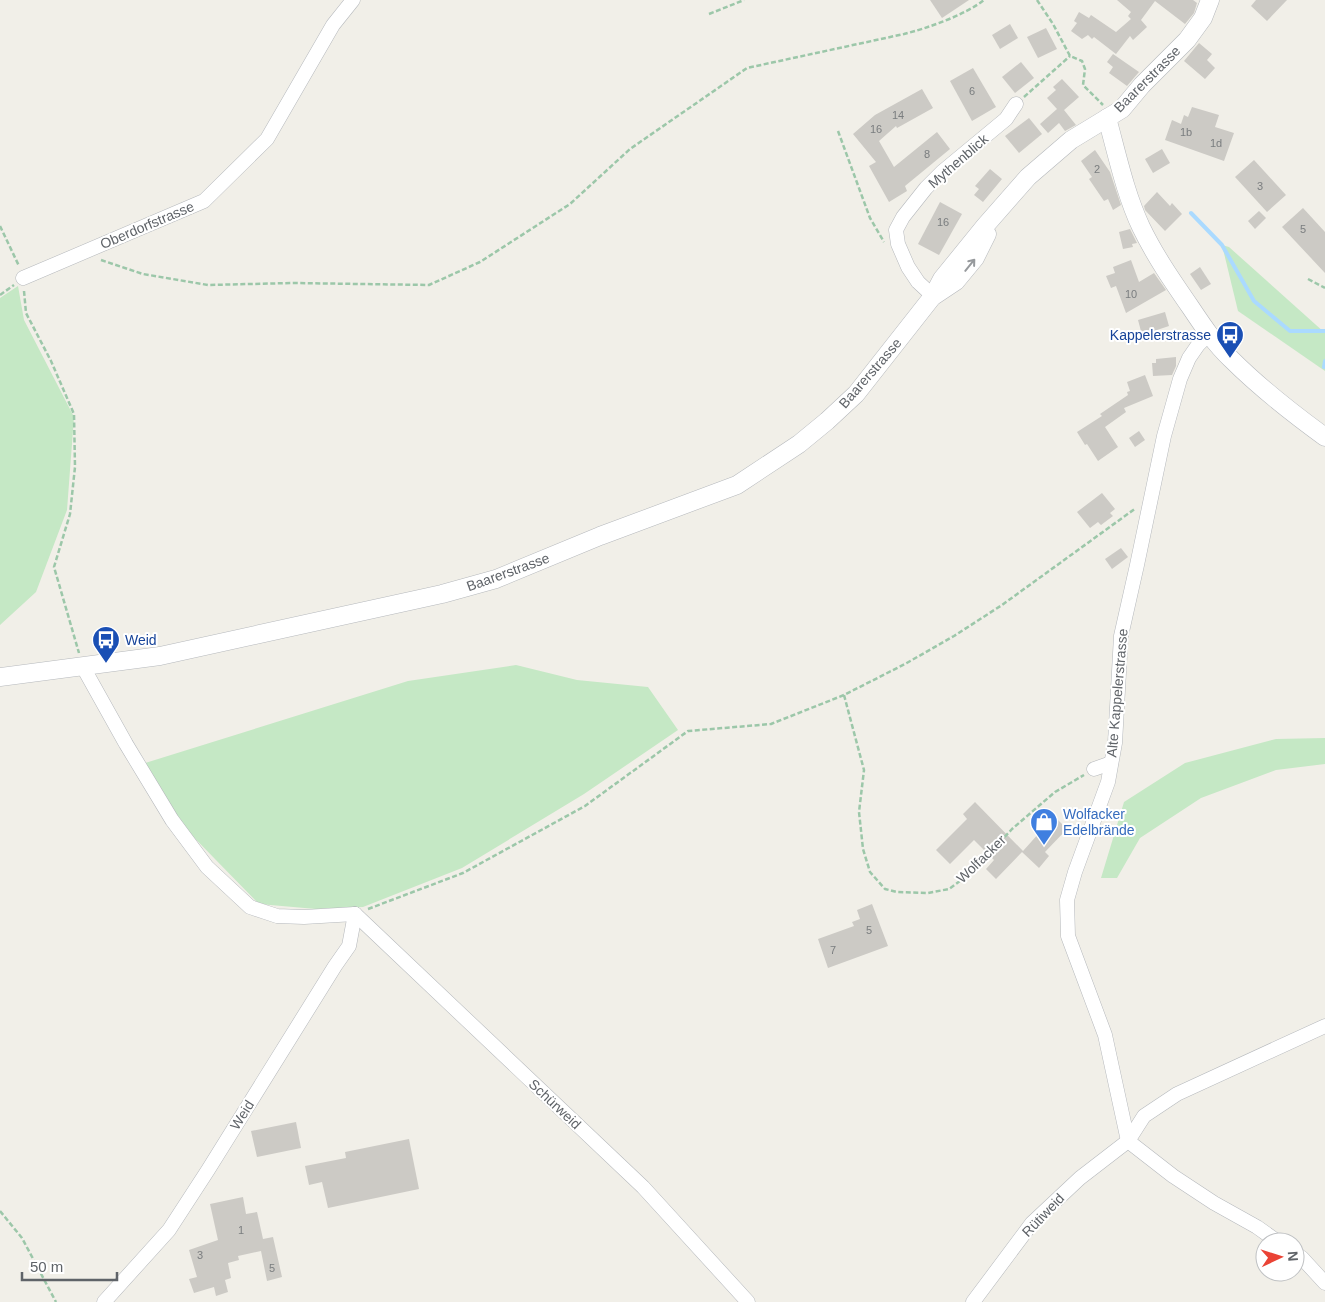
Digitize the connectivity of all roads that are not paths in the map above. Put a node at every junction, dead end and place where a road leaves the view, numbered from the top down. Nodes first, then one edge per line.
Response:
1 (353, 0) edge
2 (1210, 0) edge
3 (1016, 104) road end
4 (1107, 118) junction
5 (23, 278) road end
6 (933, 296) junction
7 (1209, 334) junction
8 (1325, 437) edge
9 (83, 667) junction
10 (0, 677) edge
11 (1111, 764) junction
12 (1094, 769) road end
13 (355, 914) junction
14 (1325, 1026) edge
15 (1128, 1141) junction
16 (1264, 1232) edge
17 (1305, 1261) edge
18 (1325, 1283) edge
19 (104, 1302) edge
20 (748, 1302) edge
21 (973, 1302) edge

1 - 5 street, Oberdorfstrasse
2 - 4 street, Baarerstrasse
3 - 6 street, Mythenblick
4 - 6 street, Baarerstrasse
4 - 7 street
6 - 9 street, Baarerstrasse
7 - 8 street
7 - 11 street, Alte Kappelerstrasse
9 - 10 street, Baarerstrasse
9 - 13 street
11 - 12 street
11 - 15 street, Alte Kappelerstrasse
13 - 19 street, Weid
13 - 20 street, Schürweid
14 - 15 street, Rütiweid
15 - 16 street
15 - 21 street, Rütiweid
17 - 18 street

